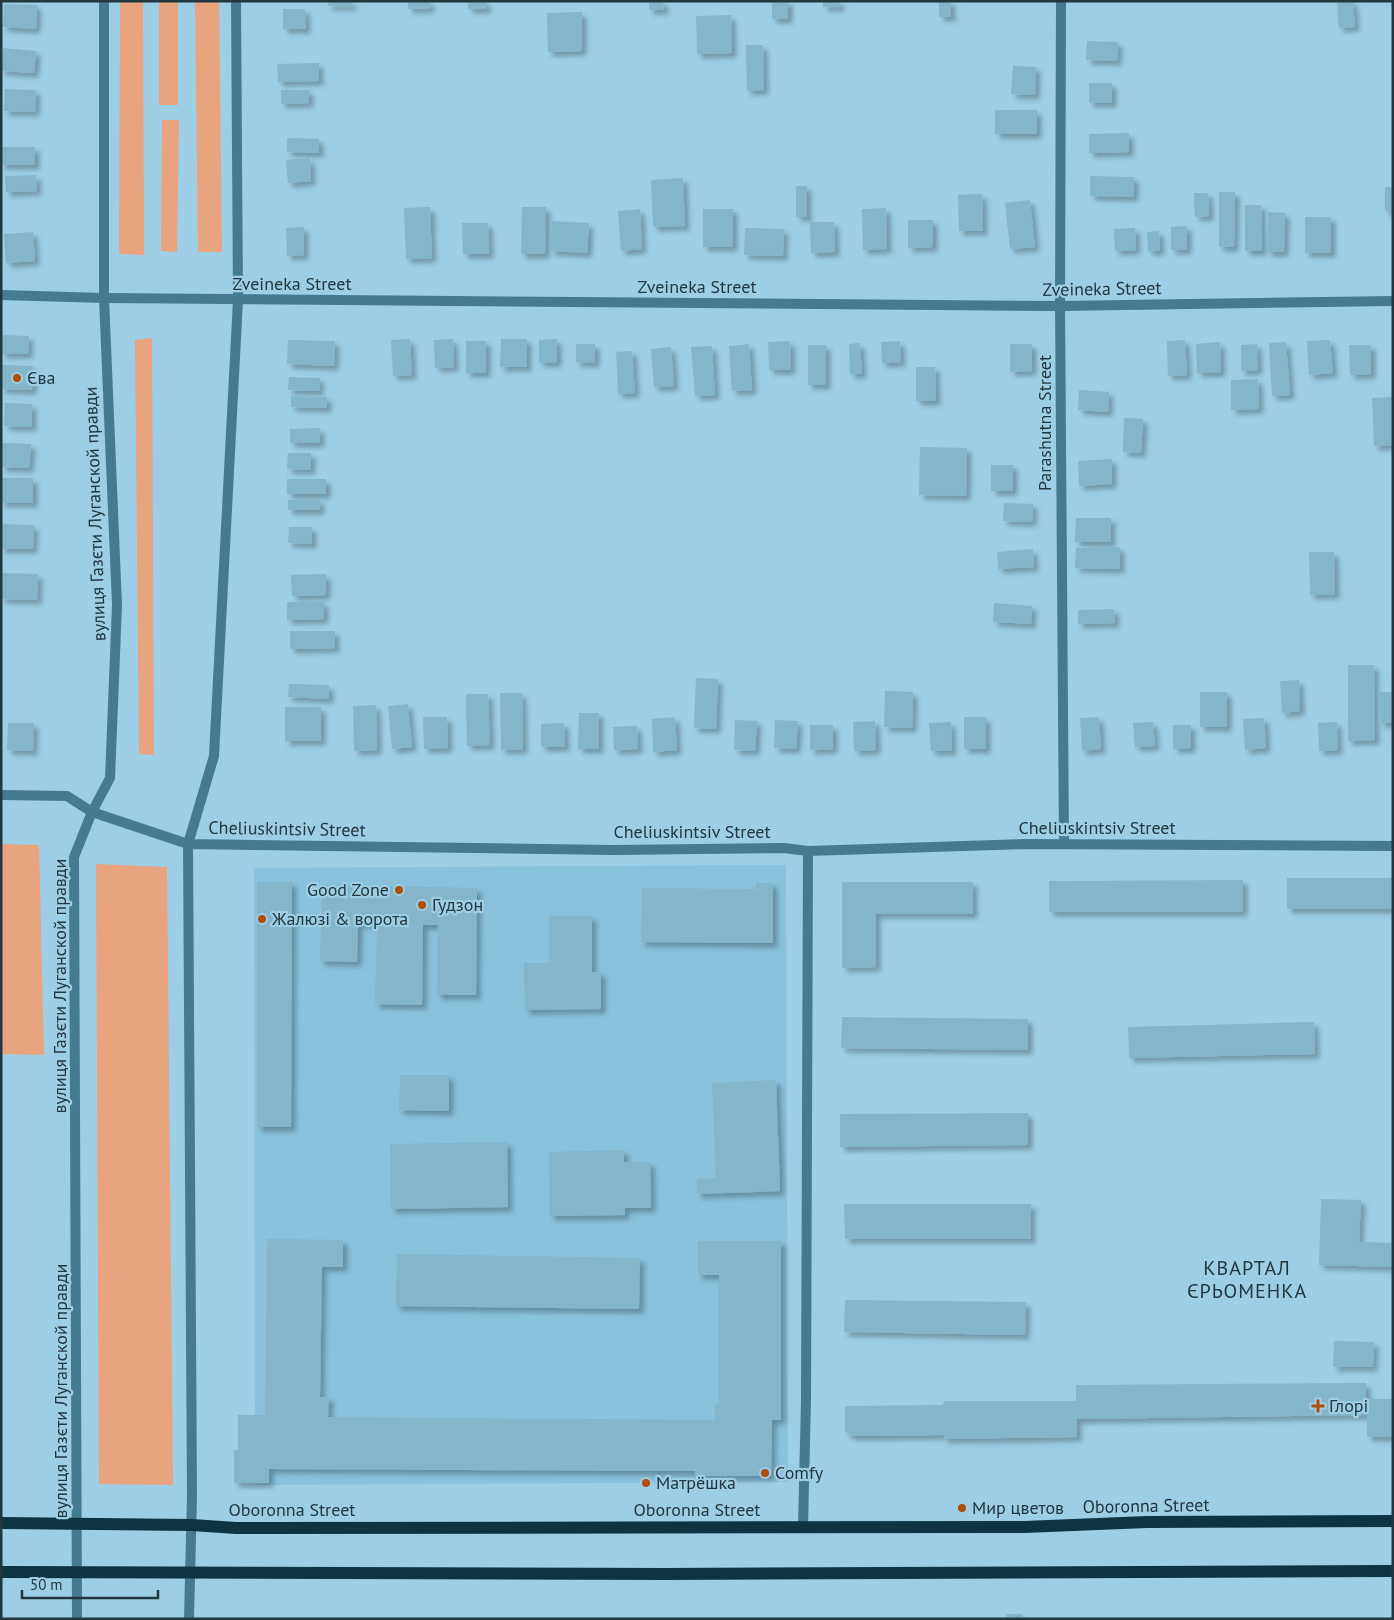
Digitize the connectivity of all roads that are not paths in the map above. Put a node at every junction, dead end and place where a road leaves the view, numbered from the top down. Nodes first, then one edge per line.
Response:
1 (104, 1) edge
2 (236, 1) edge
3 (1061, 1) edge
4 (1, 295) edge
5 (104, 298) junction
6 (238, 300) junction
7 (1393, 301) edge
8 (1060, 306) junction
9 (1, 795) edge
10 (92, 812) junction
11 (188, 844) junction
12 (1064, 844) junction
13 (1393, 846) edge
14 (808, 851) junction
15 (1393, 1521) edge
16 (1, 1523) edge
17 (78, 1524) junction
18 (192, 1525) junction
19 (803, 1527) junction
20 (1393, 1571) edge
21 (1, 1572) edge
22 (76, 1572) junction
23 (191, 1572) junction
24 (77, 1619) edge
25 (189, 1619) edge

1 - 5 street, вулиця Газєти Луганской правди
2 - 6 street
3 - 8 street, Parashutna Street
4 - 5 street, Zveineka Street
5 - 6 street, Zveineka Street
5 - 10 street, вулиця Газєти Луганской правди
6 - 8 street, Zveineka Street
6 - 11 street
7 - 8 street, Zveineka Street
8 - 12 street, Parashutna Street
9 - 10 street, Cheliuskintsiv Street
10 - 11 street, Cheliuskintsiv Street
10 - 17 street, вулиця Газєти Луганской правди
11 - 14 street, Cheliuskintsiv Street
11 - 18 street
12 - 13 street, Cheliuskintsiv Street
12 - 14 street, Cheliuskintsiv Street
14 - 19 street
15 - 19 main road, Oboronna Street
16 - 17 main road, Oboronna Street
17 - 18 main road, Oboronna Street
17 - 22 street, вулиця Газєти Луганской правди
18 - 19 main road, Oboronna Street
18 - 23 street
20 - 23 main road
21 - 22 main road
22 - 23 main road
22 - 24 street, вулиця Газєти Луганской правди
23 - 25 street

